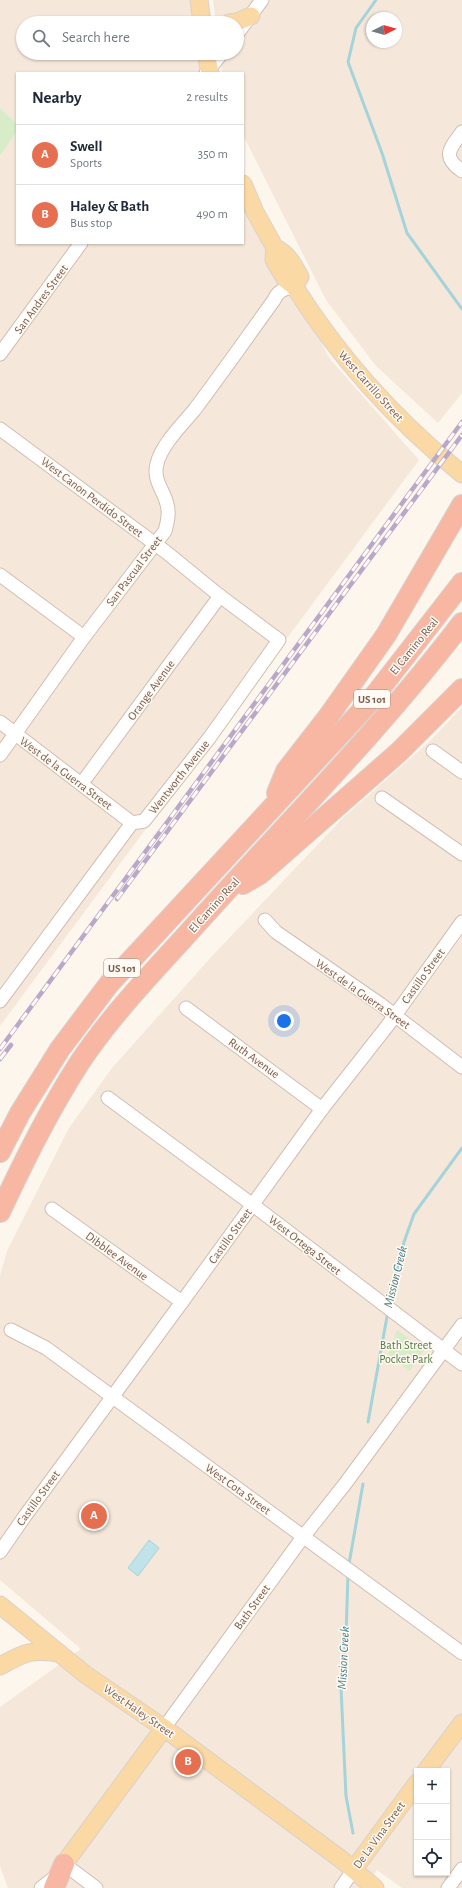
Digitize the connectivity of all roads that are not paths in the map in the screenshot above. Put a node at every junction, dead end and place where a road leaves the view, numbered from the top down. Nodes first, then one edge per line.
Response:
1 (262, 0) edge
2 (251, 16) junction
3 (244, 19) edge
4 (244, 25) edge
5 (462, 132) edge
6 (462, 171) edge
7 (244, 187) edge
8 (80, 244) edge
9 (294, 286) junction
10 (0, 354) edge
11 (0, 429) edge
12 (462, 474) edge
13 (462, 505) edge
14 (155, 544) junction
15 (0, 575) edge
16 (462, 583) edge
17 (220, 596) junction
18 (462, 622) edge
19 (84, 637) junction
20 (279, 640) joint
21 (462, 690) edge
22 (0, 722) edge
23 (15, 735) junction
24 (433, 751) dead end
25 (0, 755) edge
26 (462, 772) edge
27 (82, 783) junction
28 (382, 798) dead end
29 (272, 806) junction
30 (132, 823) junction
31 (462, 854) edge
32 (221, 897) junction
33 (266, 920) dead end
34 (462, 922) edge
35 (0, 1001) edge
36 (186, 1008) dead end
37 (395, 1016) junction
38 (462, 1067) edge
39 (108, 1098) dead end
40 (322, 1109) junction
41 (0, 1152) edge
42 (253, 1205) junction
43 (52, 1209) dead end
44 (0, 1212) edge
45 (182, 1302) junction
46 (462, 1325) edge
47 (11, 1330) dead end
48 (444, 1350) junction
49 (462, 1364) edge
50 (113, 1396) junction
51 (303, 1536) junction
52 (0, 1552) edge
53 (0, 1605) edge
54 (58, 1653) junction
55 (462, 1653) edge
56 (0, 1666) edge
57 (462, 1723) edge
58 (164, 1728) junction
59 (428, 1768) edge
60 (414, 1787) edge
61 (64, 1864) junction
62 (462, 1869) edge
63 (354, 1870) junction
64 (41, 1888) edge
65 (54, 1888) edge
66 (96, 1888) edge
67 (341, 1888) edge
68 (375, 1888) edge
69 (448, 1888) edge

1 - 2 street
2 - 3 main road
2 - 4 street
5 - 6 street
7 - 9 main road
8 - 10 street, San Andres Street
9 - 12 main road, West Carrillo Street
9 - 14 street, San Pascual Street
11 - 14 street, West Canon Perdido Street
13 - 29 highway
14 - 17 street, West Canon Perdido Street
14 - 19 street, San Pascual Street
15 - 19 street
16 - 29 highway, El Camino Real / US 101
17 - 20 street, West Canon Perdido Street
17 - 27 street, Orange Avenue
18 - 32 highway, El Camino Real / US 101
19 - 23 street, San Pascual Street
20 - 30 street, Wentworth Avenue
21 - 32 highway
22 - 23 street, West de la Guerra Street
23 - 25 street, San Pascual Street
23 - 27 street, West de la Guerra Street
24 - 26 street
27 - 30 street, West de la Guerra Street
28 - 31 street
29 - 41 highway, El Camino Real / US 101
30 - 35 street
32 - 44 highway, El Camino Real / US 101
33 - 37 street, West de la Guerra Street
34 - 37 street, Castillo Street
36 - 40 street, Ruth Avenue
37 - 38 street, West de la Guerra Street
37 - 40 street, Castillo Street
39 - 42 street, West Ortega Street
40 - 42 street, Castillo Street
42 - 45 street, Castillo Street
42 - 48 street, West Ortega Street
43 - 45 street, Dibblee Avenue
45 - 50 street, Castillo Street
46 - 48 street, Bath Street
47 - 50 street, West Cota Street
48 - 49 street, West Ortega Street
48 - 51 street, Bath Street
50 - 51 street, West Cota Street
50 - 52 street, Castillo Street
51 - 55 street, West Cota Street
51 - 58 street, Bath Street
53 - 54 main road, West Haley Street
54 - 56 main road
54 - 58 main road, West Haley Street
57 - 59 main road
58 - 61 main road, Bath Street
58 - 63 main road, West Haley Street
60 - 63 main road, De La Vina Street
61 - 64 street, Bath Street
61 - 65 highway
61 - 66 street
62 - 69 street
63 - 67 street, De La Vina Street
63 - 68 main road, West Haley Street

